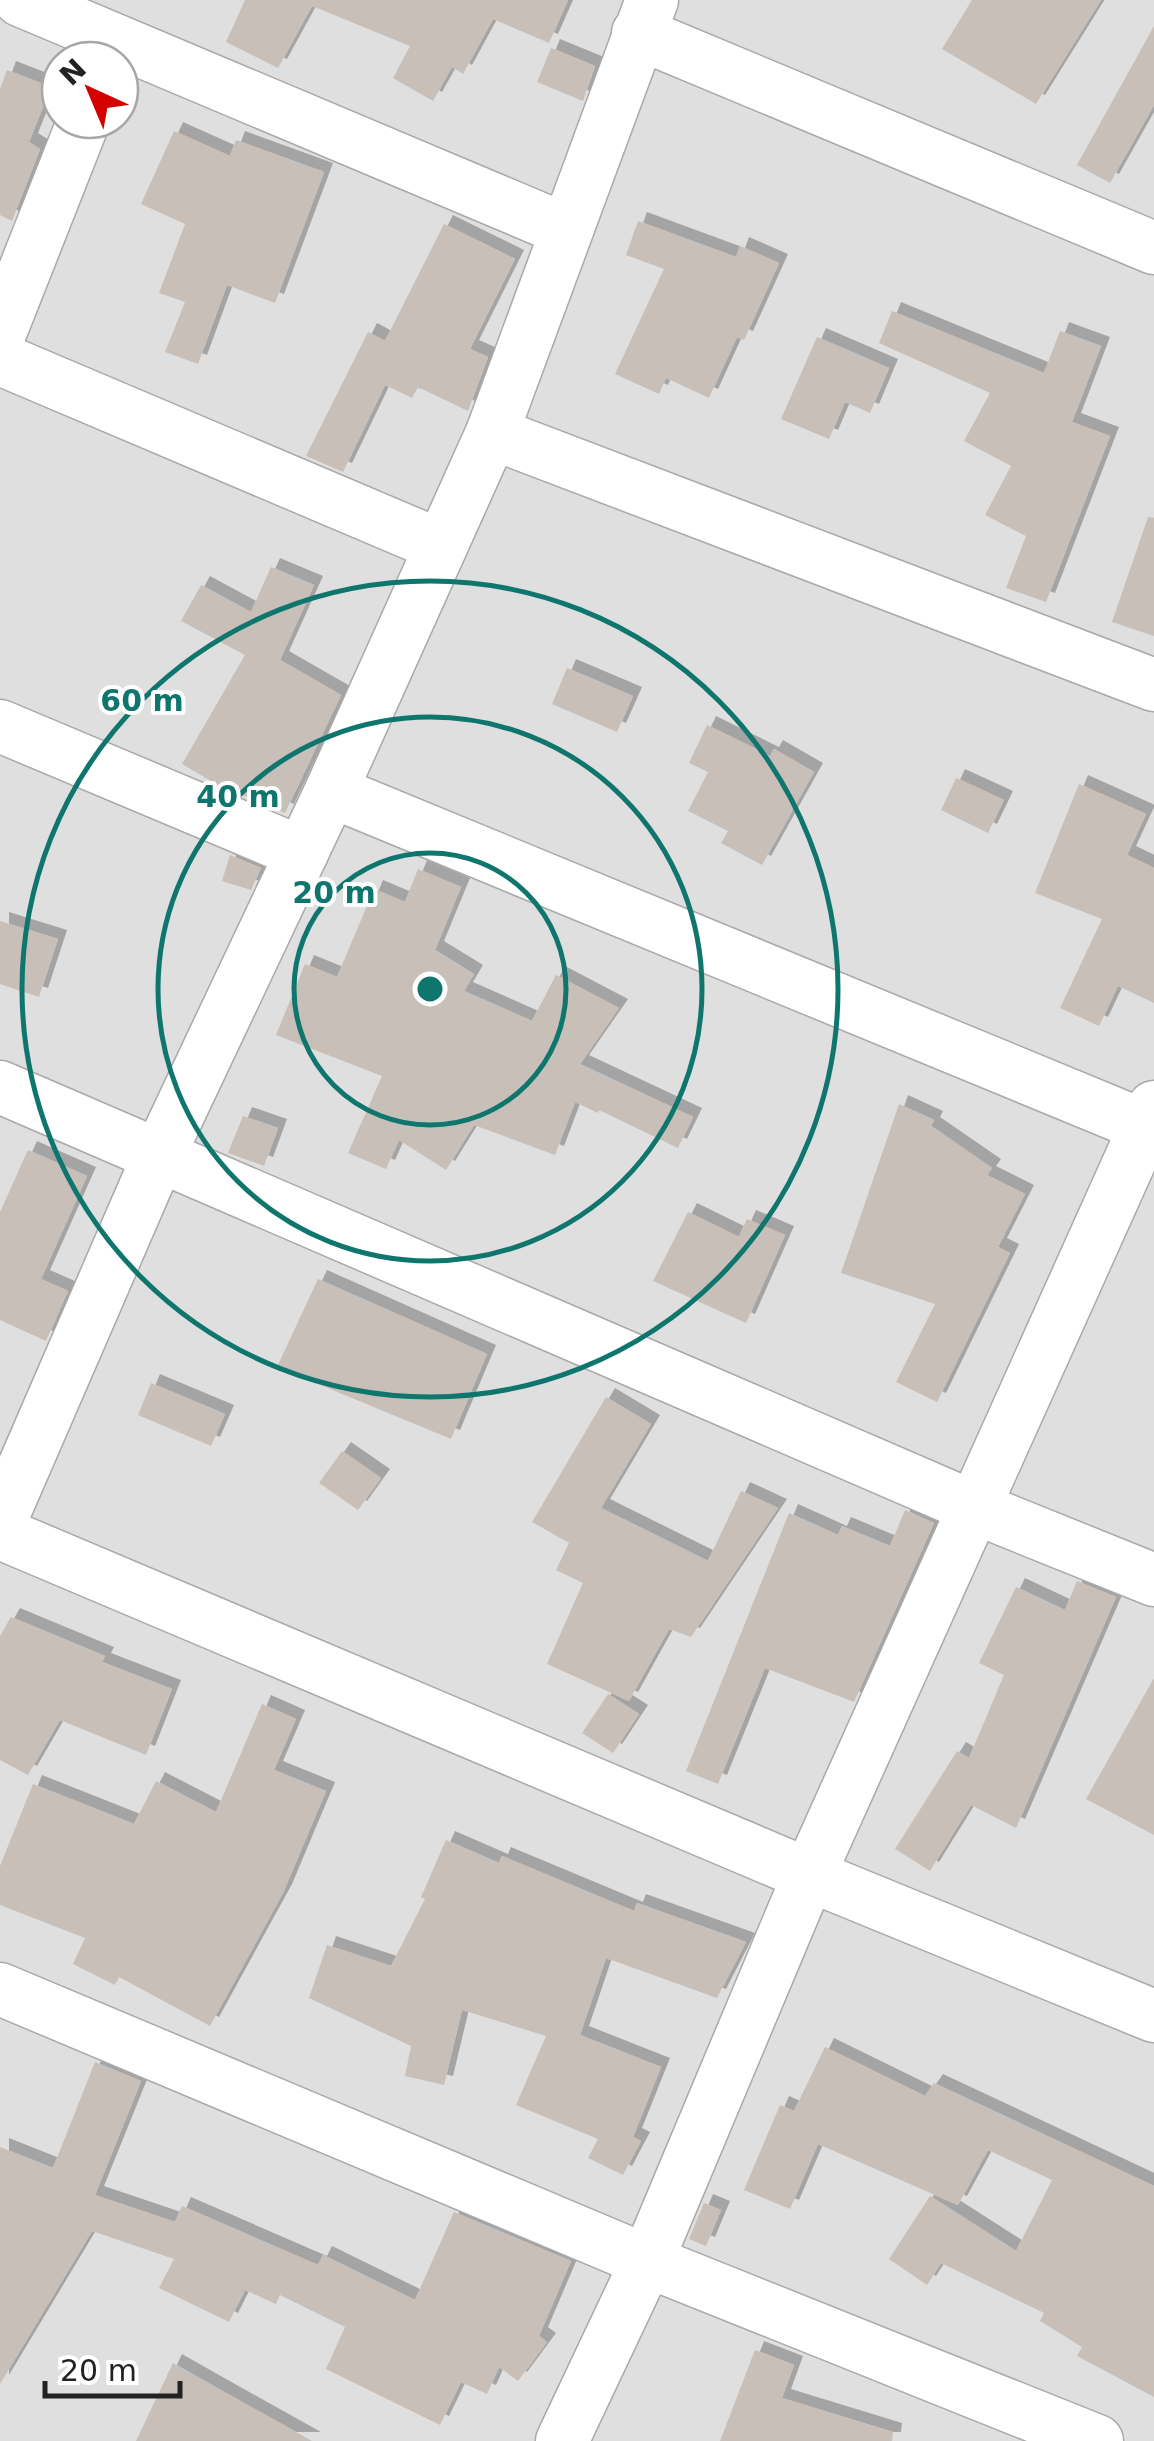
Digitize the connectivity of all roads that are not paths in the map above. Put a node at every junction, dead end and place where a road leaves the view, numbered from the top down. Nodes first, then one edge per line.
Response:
1 (20, 0) edge
2 (645, 16) edge
3 (119, 33) edge
4 (76, 140) edge
5 (566, 230) junction
6 (1154, 248) edge
7 (0, 333) edge
8 (0, 359) edge
9 (492, 432) junction
10 (441, 546) junction
11 (1154, 685) edge
12 (0, 726) edge
13 (331, 791) junction
14 (302, 852) junction
15 (0, 1087) edge
16 (1151, 1121) edge
17 (160, 1154) junction
18 (972, 1507) junction
19 (0, 1522) edge
20 (0, 1533) edge
21 (1154, 1580) edge
22 (809, 1875) junction
23 (0, 1989) edge
24 (1154, 2016) edge
25 (647, 2261) junction
26 (562, 2441) edge
27 (1098, 2441) edge

1 - 3 street
2 - 5 street
2 - 6 street
3 - 5 street
4 - 7 street
5 - 9 street
8 - 10 street
9 - 10 street
9 - 11 street
10 - 13 street
12 - 14 street
13 - 14 street
13 - 16 street
14 - 17 street
15 - 17 street
16 - 18 street
17 - 18 street
17 - 19 street
18 - 21 street
18 - 22 street
20 - 22 street
22 - 24 street
22 - 25 street
23 - 25 street
25 - 26 street
25 - 27 street

